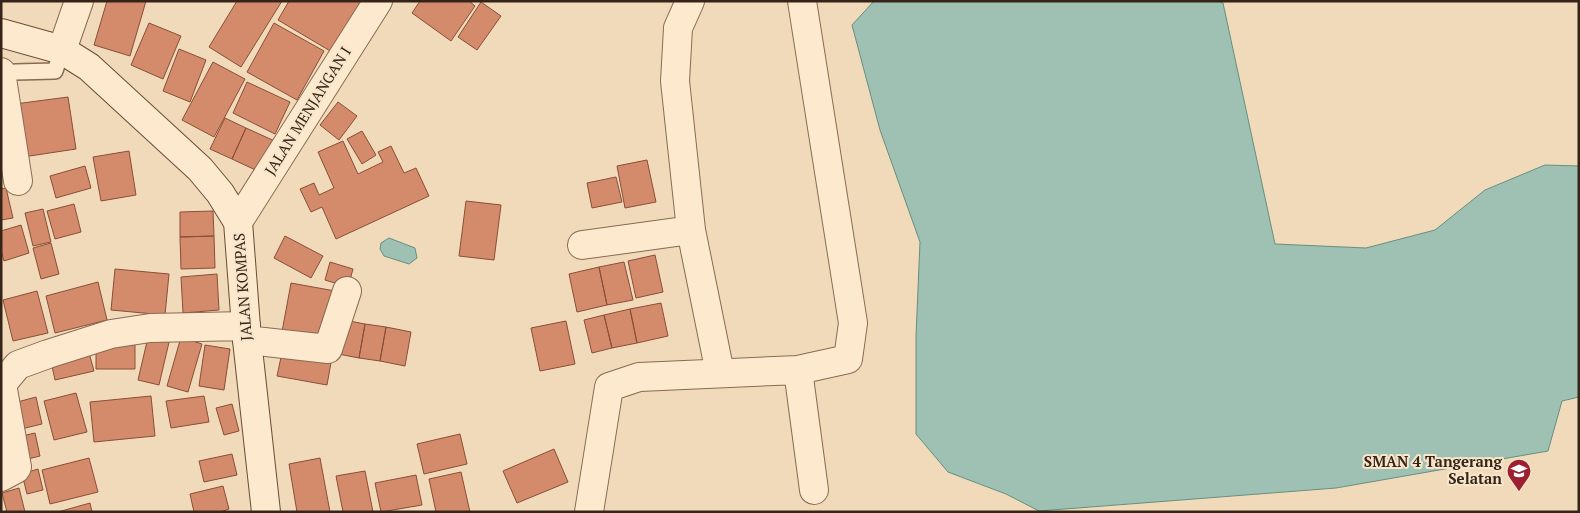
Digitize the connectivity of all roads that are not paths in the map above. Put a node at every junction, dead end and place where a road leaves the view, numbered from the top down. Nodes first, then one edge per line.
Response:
1 (79, 1) edge
2 (378, 1) edge
3 (690, 1) edge
4 (802, 1) edge
5 (1, 33) edge
6 (62, 50) junction
7 (8, 72) edge
8 (18, 181) dead end
9 (238, 222) junction
10 (691, 230) junction
11 (582, 245) dead end
12 (346, 291) dead end
13 (246, 333) junction
14 (798, 370) junction
15 (720, 373) junction
16 (1, 477) edge
17 (814, 490) dead end
18 (266, 512) edge
19 (589, 512) edge

1 - 6 street
2 - 9 street, JALAN MENJANGAN I
3 - 10 street
4 - 14 street
5 - 6 street, JALAN KOMPAS
6 - 7 lane
6 - 9 street, JALAN KOMPAS
7 - 8 street
9 - 13 street, JALAN KOMPAS
10 - 11 street
10 - 15 street
12 - 13 street
13 - 16 street
13 - 18 street, JALAN KOMPAS
14 - 15 street
14 - 17 street
15 - 19 street

